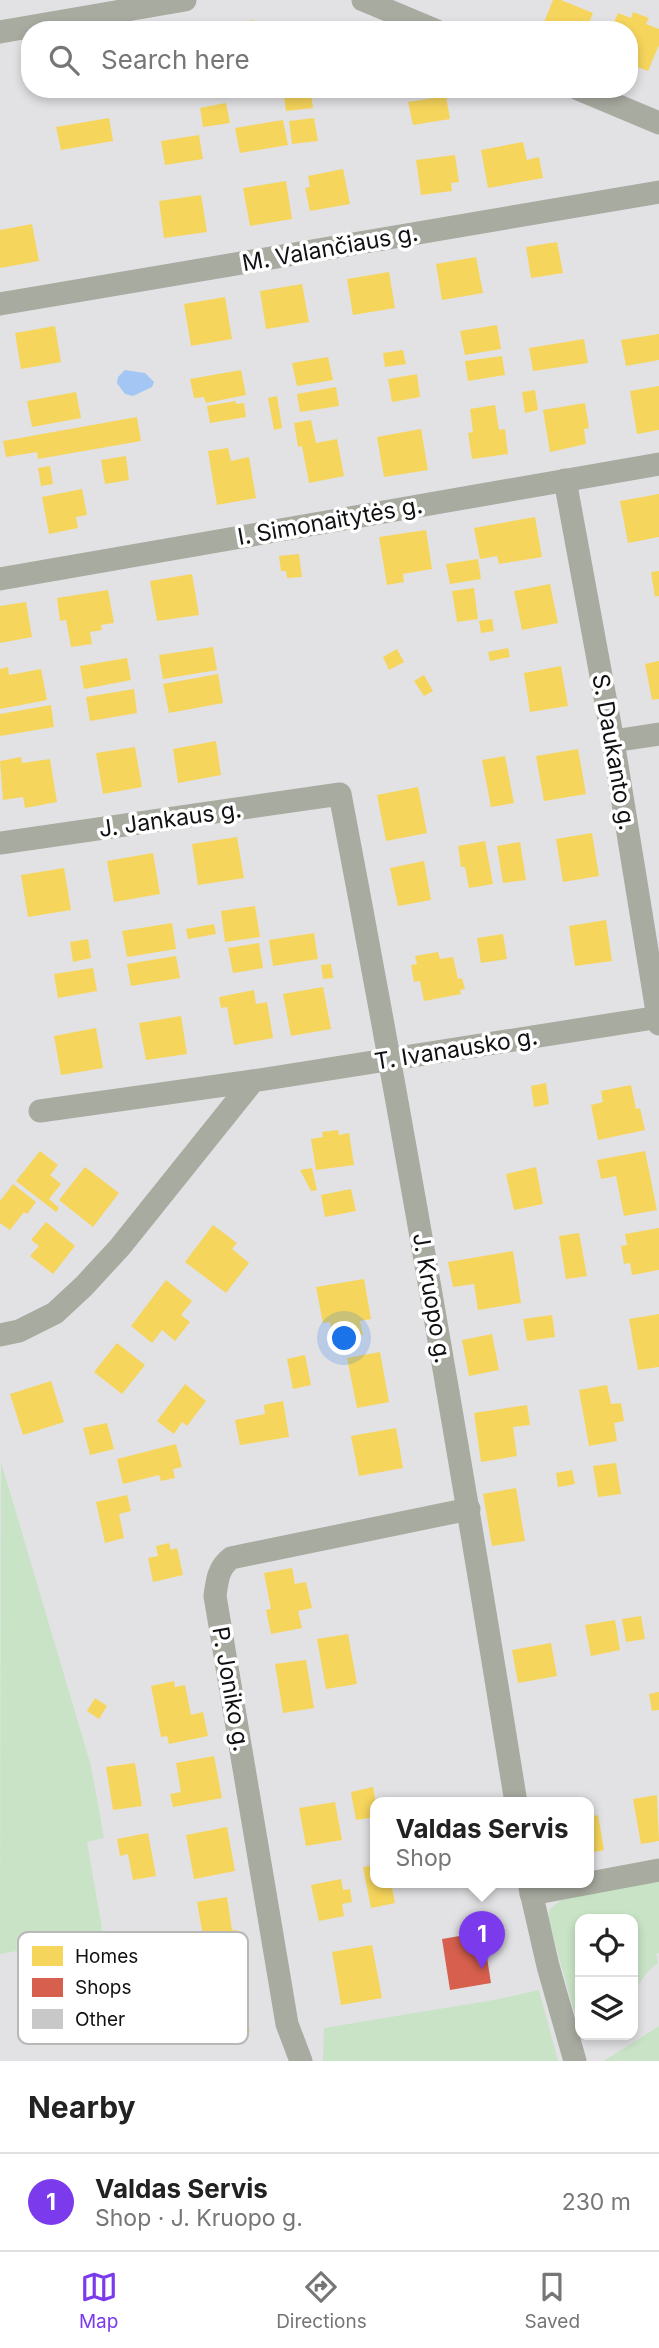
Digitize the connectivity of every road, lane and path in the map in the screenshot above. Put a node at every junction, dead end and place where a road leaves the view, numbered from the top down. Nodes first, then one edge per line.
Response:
1 (185, 0) edge
2 (363, 0) edge
3 (64, 21) edge
4 (413, 21) edge
5 (21, 28) edge
6 (0, 32) edge
7 (601, 98) edge
8 (659, 122) edge
9 (659, 192) edge
10 (0, 304) edge
11 (659, 464) edge
12 (565, 480) junction
13 (0, 579) edge
14 (659, 734) edge
15 (613, 741) junction
16 (340, 794) joint
17 (0, 843) edge
18 (659, 1019) edge
19 (390, 1059) junction
20 (254, 1082) junction
21 (40, 1111) dead end
22 (0, 1335) edge
23 (469, 1509) junction
24 (515, 1797) edge
25 (659, 1870) edge
26 (594, 1880) edge
27 (530, 1889) edge
28 (301, 2061) edge
29 (575, 2061) edge

1 - 3 street
2 - 4 street
5 - 6 street
7 - 8 street
9 - 10 street, M. Valančiaus g.
11 - 12 street, I. Simonaitytės g.
12 - 13 street, I. Simonaitytės g.
12 - 15 street, S. Daukanto g.
14 - 15 street
15 - 18 street, S. Daukanto g.
16 - 17 street, J. Jankaus g.
16 - 19 street, J. Kruopo g.
18 - 19 street, T. Ivanausko g.
19 - 20 street, T. Ivanausko g.
19 - 23 street, J. Kruopo g.
20 - 21 street, T. Ivanausko g.
20 - 22 street
23 - 24 street, J. Kruopo g.
23 - 28 street, P. Joniko g.
25 - 26 street
27 - 29 street

